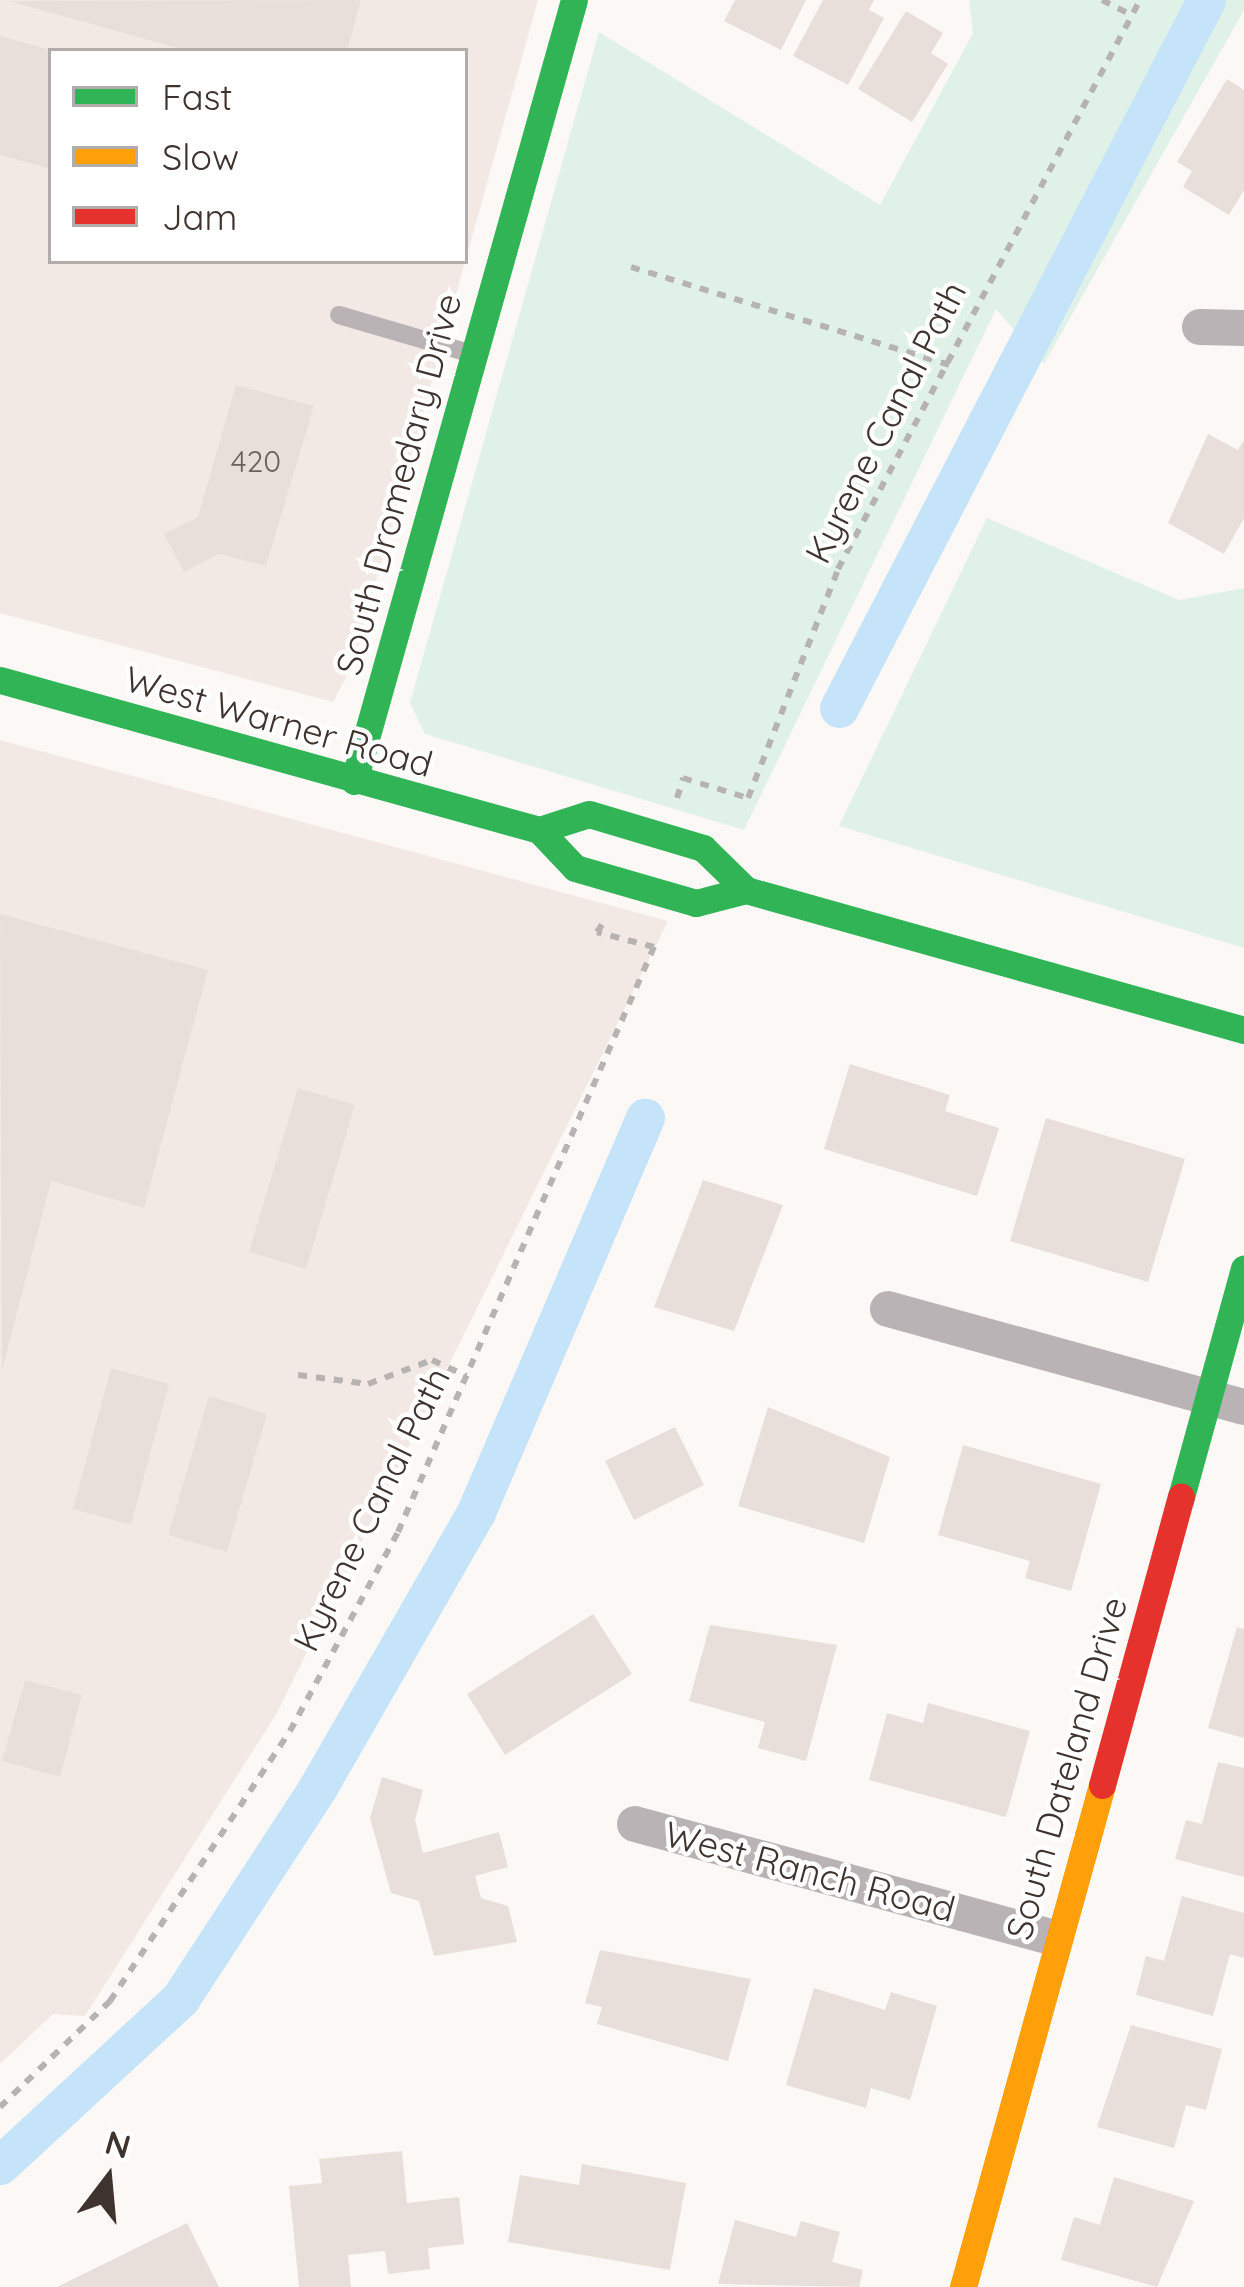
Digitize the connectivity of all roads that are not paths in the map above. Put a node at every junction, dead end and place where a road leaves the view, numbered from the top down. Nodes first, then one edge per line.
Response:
1 (574, 0) edge
2 (339, 315) dead end
3 (1200, 327) dead end
4 (1244, 328) edge
5 (472, 353) junction
6 (0, 680) edge
7 (354, 781) junction
8 (539, 830) junction
9 (746, 890) junction
10 (1244, 1030) edge
11 (1244, 1269) edge
12 (888, 1309) dead end
13 (1208, 1396) junction
14 (1244, 1407) edge
15 (635, 1824) dead end
16 (1055, 1938) junction
17 (963, 2287) edge

1 - 5 street, South Dromedary Drive
2 - 5 lane
3 - 4 street
5 - 7 street, South Dromedary Drive
6 - 7 street, West Warner Road
7 - 8 street, West Warner Road
8 - 9 street, West Warner Road
8 - 9 street, West Warner Road
9 - 10 street, West Warner Road
11 - 13 street, South Dateland Drive
12 - 13 street
13 - 14 street
13 - 16 street, South Dateland Drive
15 - 16 street, West Ranch Road
16 - 17 street, South Dateland Drive

